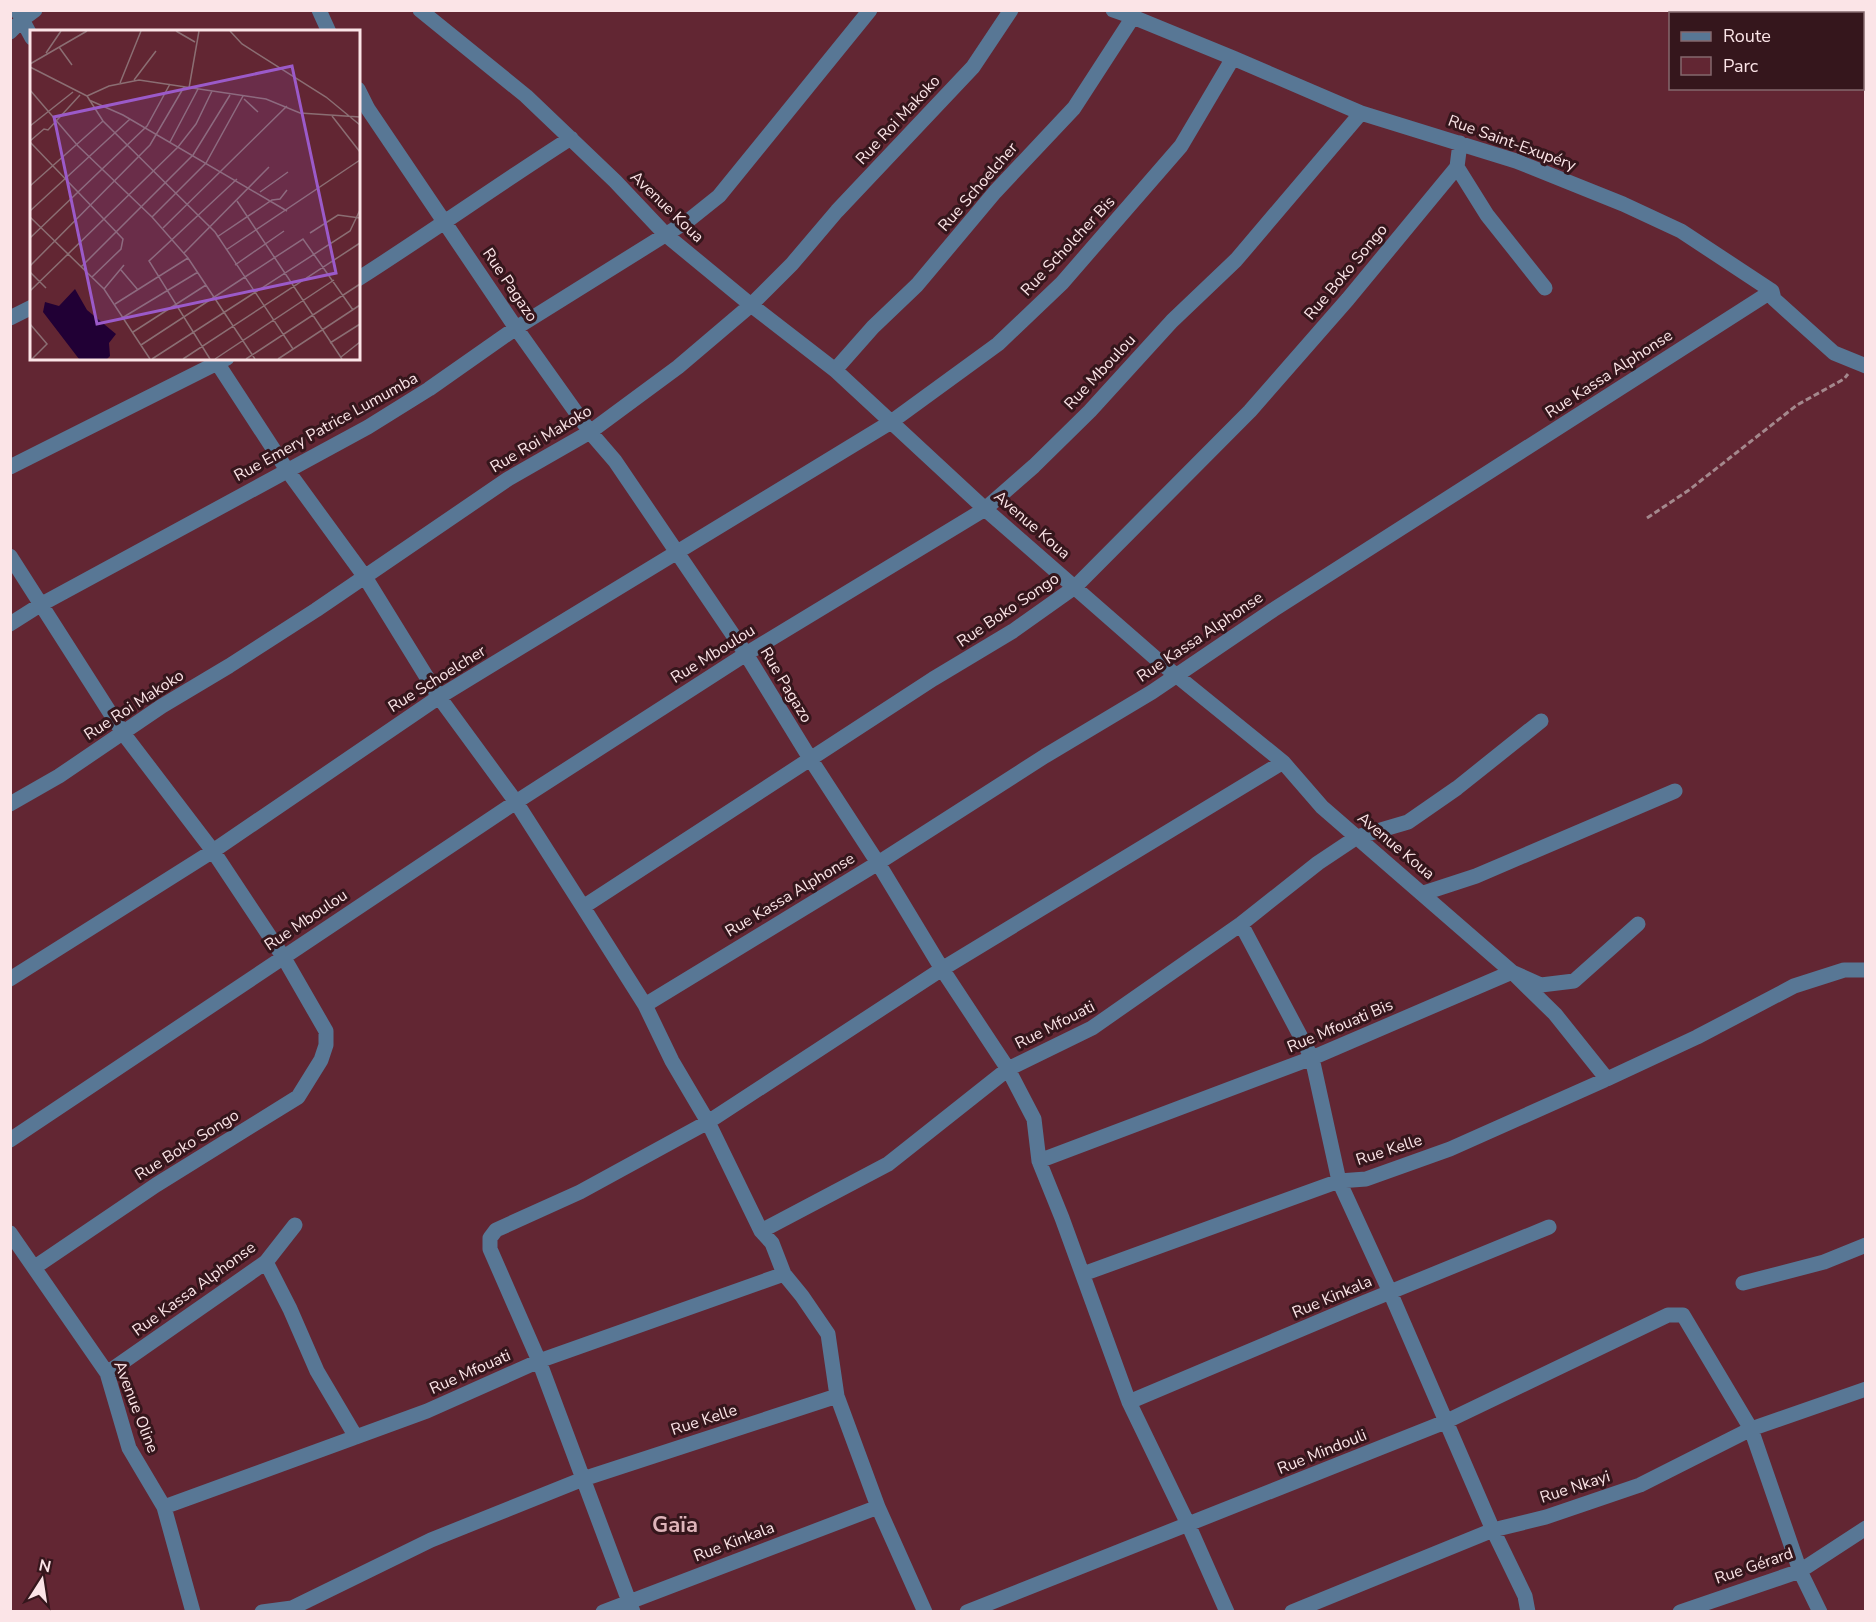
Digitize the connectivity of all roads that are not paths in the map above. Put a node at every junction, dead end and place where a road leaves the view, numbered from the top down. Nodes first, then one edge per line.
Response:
1 (319, 10) edge
2 (420, 10) edge
3 (870, 10) edge
4 (1011, 10) edge
5 (1113, 10) edge
6 (25, 13) edge
7 (1133, 17) junction
8 (328, 30) edge
9 (30, 31) edge
10 (10, 32) edge
11 (1233, 58) junction
12 (363, 112) edge
13 (1361, 113) junction
14 (571, 138) junction
15 (1460, 143) junction
16 (1457, 167) junction
17 (446, 222) junction
18 (666, 235) junction
19 (360, 278) edge
20 (1545, 288) dead end
21 (1772, 291) junction
22 (751, 305) junction
23 (30, 308) edge
24 (10, 318) edge
25 (516, 328) junction
26 (219, 360) edge
27 (1862, 365) edge
28 (835, 370) junction
29 (891, 422) junction
30 (590, 432) junction
31 (10, 467) edge
32 (287, 470) junction
33 (985, 509) junction
34 (677, 553) junction
35 (10, 556) edge
36 (365, 577) junction
37 (1075, 587) junction
38 (40, 605) junction
39 (10, 624) edge
40 (746, 654) junction
41 (1178, 675) junction
42 (439, 697) junction
43 (1541, 721) dead end
44 (123, 733) junction
45 (811, 760) junction
46 (1283, 762) junction
47 (1675, 791) dead end
48 (516, 802) junction
49 (10, 804) edge
50 (1357, 837) junction
51 (213, 851) junction
52 (878, 863) junction
53 (1424, 894) junction
54 (583, 907) junction
55 (1241, 924) junction
56 (1638, 924) dead end
57 (284, 958) junction
58 (942, 969) junction
59 (1866, 970) edge
60 (1512, 972) junction
61 (10, 979) edge
62 (645, 1005) junction
63 (1312, 1058) junction
64 (1008, 1069) junction
65 (1607, 1080) junction
66 (708, 1122) junction
67 (10, 1140) edge
68 (1039, 1161) junction
69 (1339, 1181) junction
70 (295, 1226) dead end
71 (1549, 1227) dead end
72 (761, 1231) junction
73 (10, 1233) edge
74 (1866, 1245) edge
75 (266, 1262) junction
76 (35, 1267) junction
77 (783, 1270) junction
78 (1083, 1274) junction
79 (1743, 1283) dead end
80 (1390, 1292) junction
81 (539, 1361) junction
82 (107, 1373) junction
83 (1866, 1389) edge
84 (837, 1396) junction
85 (1130, 1402) junction
86 (1445, 1422) junction
87 (1751, 1430) junction
88 (356, 1437) junction
89 (583, 1479) junction
90 (164, 1507) junction
91 (878, 1507) junction
92 (1188, 1524) junction
93 (1866, 1528) edge
94 (1492, 1530) junction
95 (1800, 1571) junction
96 (631, 1606) edge
97 (193, 1611) edge
98 (262, 1611) edge
99 (603, 1611) edge
100 (925, 1611) edge
101 (967, 1611) edge
102 (1227, 1611) edge
103 (1292, 1611) edge
104 (1528, 1611) edge
105 (1680, 1611) edge
106 (1820, 1611) edge

1 - 8 street
2 - 14 street, Avenue Koua
3 - 18 street, Rue Emery Patrice Lumumba
4 - 22 street, Rue Roi Makoko
5 - 7 street, Rue Saint-Exupéry
6 - 9 street
6 - 10 street
7 - 11 street, Rue Saint-Exupéry
7 - 28 street, Rue Schoelcher
11 - 13 street, Rue Saint-Exupéry
11 - 29 street, Rue Scholcher Bis
12 - 17 street, Rue Pagazo
13 - 15 street, Rue Saint-Exupéry
13 - 33 street, Rue Mboulou
14 - 17 street
14 - 18 street, Avenue Koua
15 - 16 street
15 - 21 street, Rue Saint-Exupéry
16 - 20 street
16 - 37 street, Rue Boko Songo
17 - 19 street
17 - 25 street, Rue Pagazo
18 - 22 street, Avenue Koua
18 - 25 street, Rue Emery Patrice Lumumba
21 - 27 street, Rue Saint-Exupéry
21 - 41 street, Rue Kassa Alphonse
22 - 28 street, Avenue Koua
22 - 30 street, Rue Roi Makoko
23 - 24 street
25 - 30 street, Rue Pagazo
25 - 32 street, Rue Emery Patrice Lumumba
26 - 31 street
26 - 32 street
28 - 29 street, Avenue Koua
29 - 33 street, Avenue Koua
29 - 34 street, Rue Schoelcher
30 - 34 street, Rue Pagazo
30 - 36 street, Rue Roi Makoko
32 - 36 street
32 - 38 street, Rue Emery Patrice Lumumba
33 - 37 street, Avenue Koua
33 - 40 street, Rue Mboulou
34 - 40 street, Rue Pagazo
34 - 42 street, Rue Schoelcher
35 - 38 street
36 - 42 street
36 - 44 street, Rue Roi Makoko
37 - 41 street, Avenue Koua
37 - 45 street, Rue Boko Songo
38 - 39 street, Rue Emery Patrice Lumumba
38 - 44 street
40 - 45 street, Rue Pagazo
40 - 48 street, Rue Mboulou
41 - 46 street, Avenue Koua
41 - 52 street, Rue Kassa Alphonse
42 - 48 street
42 - 51 street, Rue Schoelcher
43 - 50 street, Rue Mfouati
44 - 49 street, Rue Roi Makoko
44 - 51 street
45 - 52 street, Rue Pagazo
45 - 54 street, Rue Boko Songo
46 - 50 street, Avenue Koua
46 - 58 street
47 - 53 street
48 - 54 street
48 - 57 street, Rue Mboulou
50 - 53 street, Avenue Koua
50 - 55 street, Rue Mfouati
51 - 57 street
51 - 61 street, Rue Schoelcher
52 - 58 street, Rue Pagazo
52 - 62 street, Rue Kassa Alphonse
53 - 60 street, Avenue Koua
54 - 62 street
55 - 63 street
55 - 64 street, Rue Mfouati
56 - 60 street
57 - 67 street, Rue Mboulou
57 - 76 street, Rue Boko Songo
58 - 64 street, Rue Pagazo
58 - 66 street
59 - 65 street, Rue Kelle
60 - 63 street, Rue Mfouati Bis
60 - 65 street, Avenue Koua
62 - 66 street
63 - 68 street, Rue Mfouati Bis
63 - 69 street
64 - 68 street, Rue Pagazo
64 - 72 street, Rue Mfouati
65 - 69 street, Rue Kelle
66 - 72 street
66 - 81 street
68 - 78 street, Rue Pagazo
69 - 78 street, Rue Kelle
69 - 80 street
70 - 75 street, Rue Kassa Alphonse
71 - 80 street, Rue Kinkala
72 - 77 street
73 - 76 street, Avenue Oline
74 - 79 street
75 - 82 street, Rue Kassa Alphonse
75 - 88 street
76 - 82 street, Avenue Oline
77 - 81 street, Rue Mfouati
77 - 84 street
78 - 85 street, Rue Pagazo
80 - 85 street, Rue Kinkala
80 - 86 street
81 - 88 street, Rue Mfouati
81 - 89 street
82 - 90 street, Avenue Oline
83 - 87 street, Rue Nkayi
84 - 89 street, Rue Kelle
84 - 91 street
85 - 92 street, Rue Pagazo
86 - 87 street, Rue Mindouli
86 - 92 street, Rue Mindouli
86 - 94 street
87 - 94 street, Rue Nkayi
87 - 95 street
88 - 90 street, Rue Mfouati
89 - 96 street
89 - 98 street, Rue Kelle
90 - 97 street, Avenue Oline
91 - 96 street, Rue Kinkala
91 - 100 street
92 - 101 street, Rue Mindouli
92 - 102 street, Rue Pagazo
93 - 95 street, Rue Gérard
94 - 103 street, Rue Nkayi
94 - 104 street
95 - 105 street, Rue Gérard
95 - 106 street
96 - 99 street, Rue Kinkala

